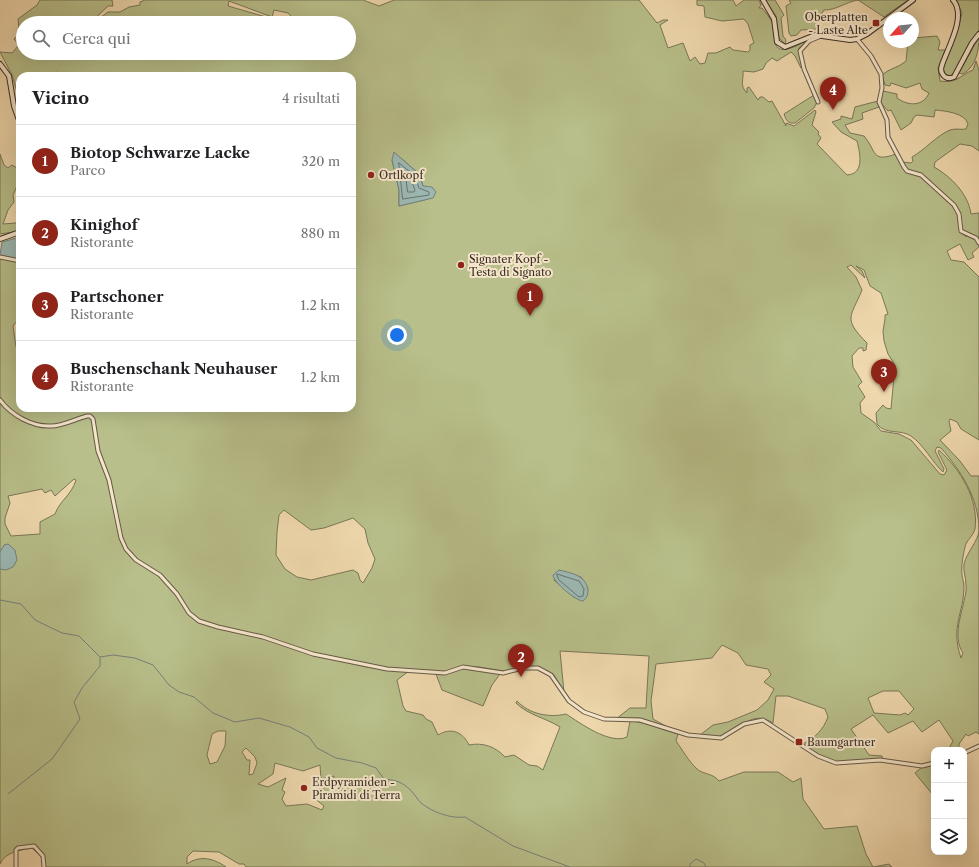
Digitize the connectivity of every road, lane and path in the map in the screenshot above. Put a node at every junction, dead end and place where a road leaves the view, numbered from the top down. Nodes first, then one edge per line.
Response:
1 (763, 0) edge
2 (913, 0) edge
3 (954, 0) edge
4 (979, 34) edge
5 (822, 35) junction
6 (857, 40) junction
7 (0, 64) edge
8 (818, 102) dead end
9 (16, 112) edge
10 (16, 233) edge
11 (0, 239) edge
12 (979, 243) edge
13 (0, 257) edge
14 (16, 261) edge
15 (0, 400) edge
16 (979, 746) edge
17 (967, 752) edge
18 (931, 763) edge
19 (16, 867) edge
20 (44, 867) edge

1 - 5 main road
2 - 6 main road
3 - 4 main road
5 - 6 main road
5 - 8 street
6 - 12 street
7 - 9 main road
10 - 11 main road
13 - 14 street
15 - 18 street
16 - 17 street
19 - 20 street

